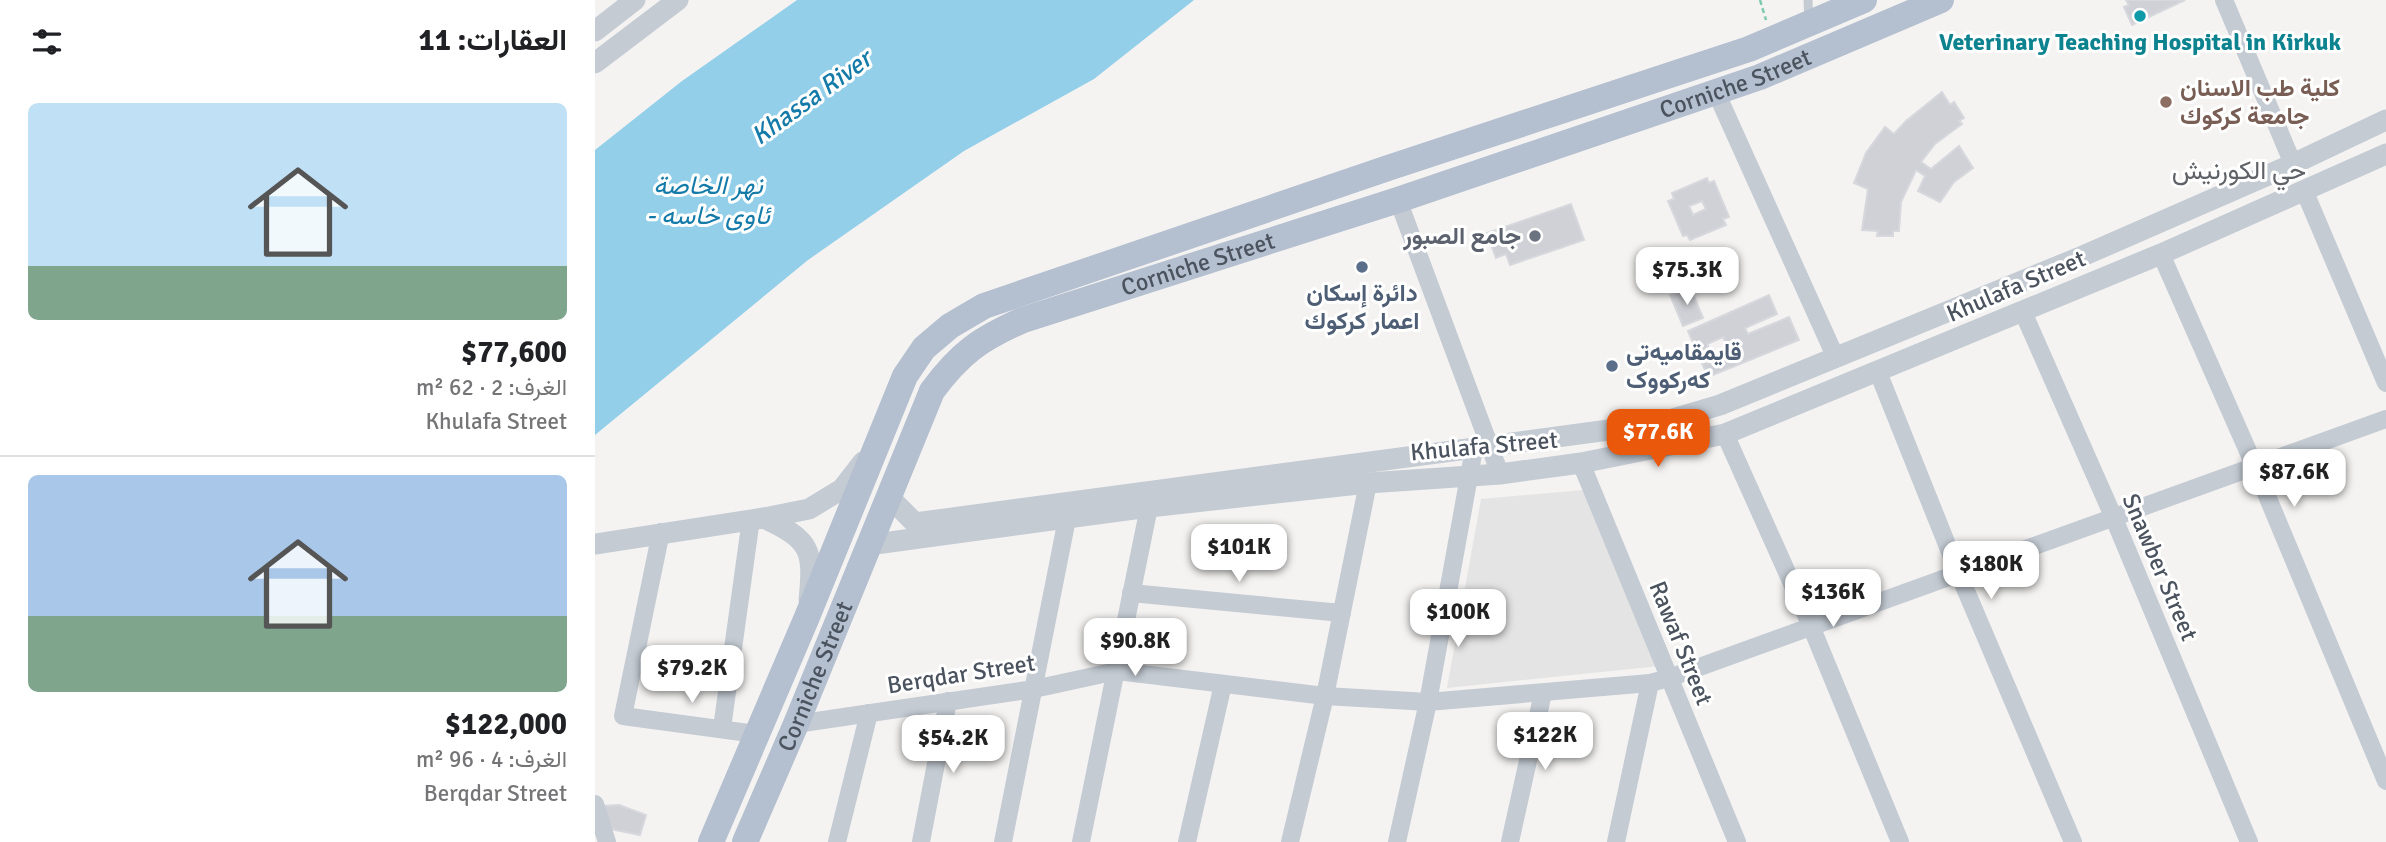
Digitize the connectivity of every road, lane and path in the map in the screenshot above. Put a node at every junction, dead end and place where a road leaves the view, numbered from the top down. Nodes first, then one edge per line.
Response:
1 (635, 0) edge
2 (678, 0) edge
3 (1864, 0) edge
4 (1941, 0) edge
5 (2224, 0) edge
6 (1908, 7) edge
7 (1808, 12) edge
8 (595, 31) edge
9 (595, 63) edge
10 (1716, 92) junction
11 (2386, 120) edge
12 (2355, 135) junction
13 (2376, 159) edge
14 (2293, 164) junction
15 (2304, 190) junction
16 (1398, 200) junction
17 (2161, 254) junction
18 (1114, 262) junction
19 (1122, 287) junction
20 (2023, 312) junction
21 (1835, 356) junction
22 (1878, 372) junction
23 (2386, 383) edge
24 (2386, 419) edge
25 (1725, 434) junction
26 (879, 437) junction
27 (1482, 447) junction
28 (1581, 463) junction
29 (2255, 467) junction
30 (1500, 474) junction
31 (1471, 475) junction
32 (1368, 483) junction
33 (888, 496) junction
34 (1149, 507) junction
35 (2113, 516) junction
36 (758, 519) junction
37 (1067, 519) junction
38 (661, 532) junction
39 (595, 544) edge
40 (868, 545) junction
41 (1958, 572) junction
42 (1131, 593) junction
43 (1342, 613) junction
44 (807, 618) junction
45 (1811, 626) junction
46 (1117, 671) junction
47 (1669, 678) junction
48 (1650, 682) junction
49 (1223, 684) junction
50 (1034, 689) junction
51 (1543, 694) junction
52 (1325, 696) junction
53 (948, 701) junction
54 (1429, 702) junction
55 (869, 713) junction
56 (796, 724) junction
57 (722, 728) junction
58 (757, 734) junction
59 (2386, 781) edge
60 (595, 804) edge
61 (1729, 824) junction
62 (714, 841) edge
63 (607, 842) edge
64 (745, 842) edge
65 (837, 842) edge
66 (921, 842) edge
67 (1003, 842) edge
68 (1081, 842) edge
69 (1187, 842) edge
70 (1290, 842) edge
71 (1397, 842) edge
72 (1510, 842) edge
73 (1616, 842) edge
74 (1725, 842) edge
75 (1737, 842) edge
76 (1900, 842) edge
77 (2073, 842) edge
78 (2249, 842) edge

1 - 8 street
2 - 9 street
3 - 7 main road, Corniche Street
4 - 6 main road, Corniche Street
5 - 14 street
6 - 10 main road, Corniche Street
7 - 18 main road, Corniche Street
10 - 16 main road, Corniche Street
10 - 21 street
11 - 12 street
12 - 13 street
12 - 14 street
13 - 15 street, Khulafa Street
14 - 21 street
15 - 17 street, Khulafa Street
15 - 23 street
16 - 19 main road, Corniche Street
16 - 27 street
17 - 20 street, Khulafa Street
17 - 29 street
18 - 19 main road
18 - 26 main road, Corniche Street
19 - 33 main road, Corniche Street
20 - 22 street, Khulafa Street
20 - 35 street, Snawber Street
21 - 27 street
22 - 25 street, Khulafa Street
22 - 41 street
24 - 29 street, Berqdar Street
25 - 28 street, Khulafa Street
25 - 45 street
26 - 36 street
26 - 44 main road, Corniche Street
27 - 30 street
27 - 31 street
27 - 33 street
28 - 30 street, Khulafa Street
28 - 47 street, Rawaf Street
29 - 35 street, Berqdar Street
29 - 59 street
30 - 31 street, Khulafa Street
31 - 32 street, Khulafa Street
31 - 54 street
32 - 34 street, Khulafa Street
32 - 43 street
33 - 40 main road, Corniche Street
34 - 37 street, Khulafa Street
34 - 42 street
35 - 41 street, Berqdar Street
35 - 78 street, Snawber Street
36 - 38 street
36 - 44 street
36 - 57 street
37 - 40 street, Khulafa Street
37 - 50 street
38 - 39 street
38 - 57 street
40 - 56 main road, Corniche Street
41 - 45 street, Berqdar Street
41 - 77 street
42 - 43 street
42 - 46 street
43 - 52 street
44 - 58 main road, Corniche Street
45 - 47 street, Berqdar Street
45 - 76 street
46 - 49 street, Berqdar Street
46 - 50 street, Berqdar Street
46 - 68 street
47 - 48 street, Berqdar Street
47 - 61 street, Rawaf Street
48 - 51 street, Berqdar Street
48 - 73 street
49 - 52 street, Berqdar Street
49 - 69 street
50 - 53 street, Berqdar Street
50 - 67 street
51 - 54 street, Berqdar Street
51 - 72 street
52 - 54 street, Berqdar Street
52 - 70 street
53 - 55 street, Berqdar Street
53 - 66 street
54 - 71 street
55 - 56 street, Berqdar Street
55 - 65 street
56 - 64 main road, Corniche Street
57 - 58 street
58 - 62 main road, Corniche Street
60 - 63 street
61 - 74 street
61 - 75 street, Rawaf Street

